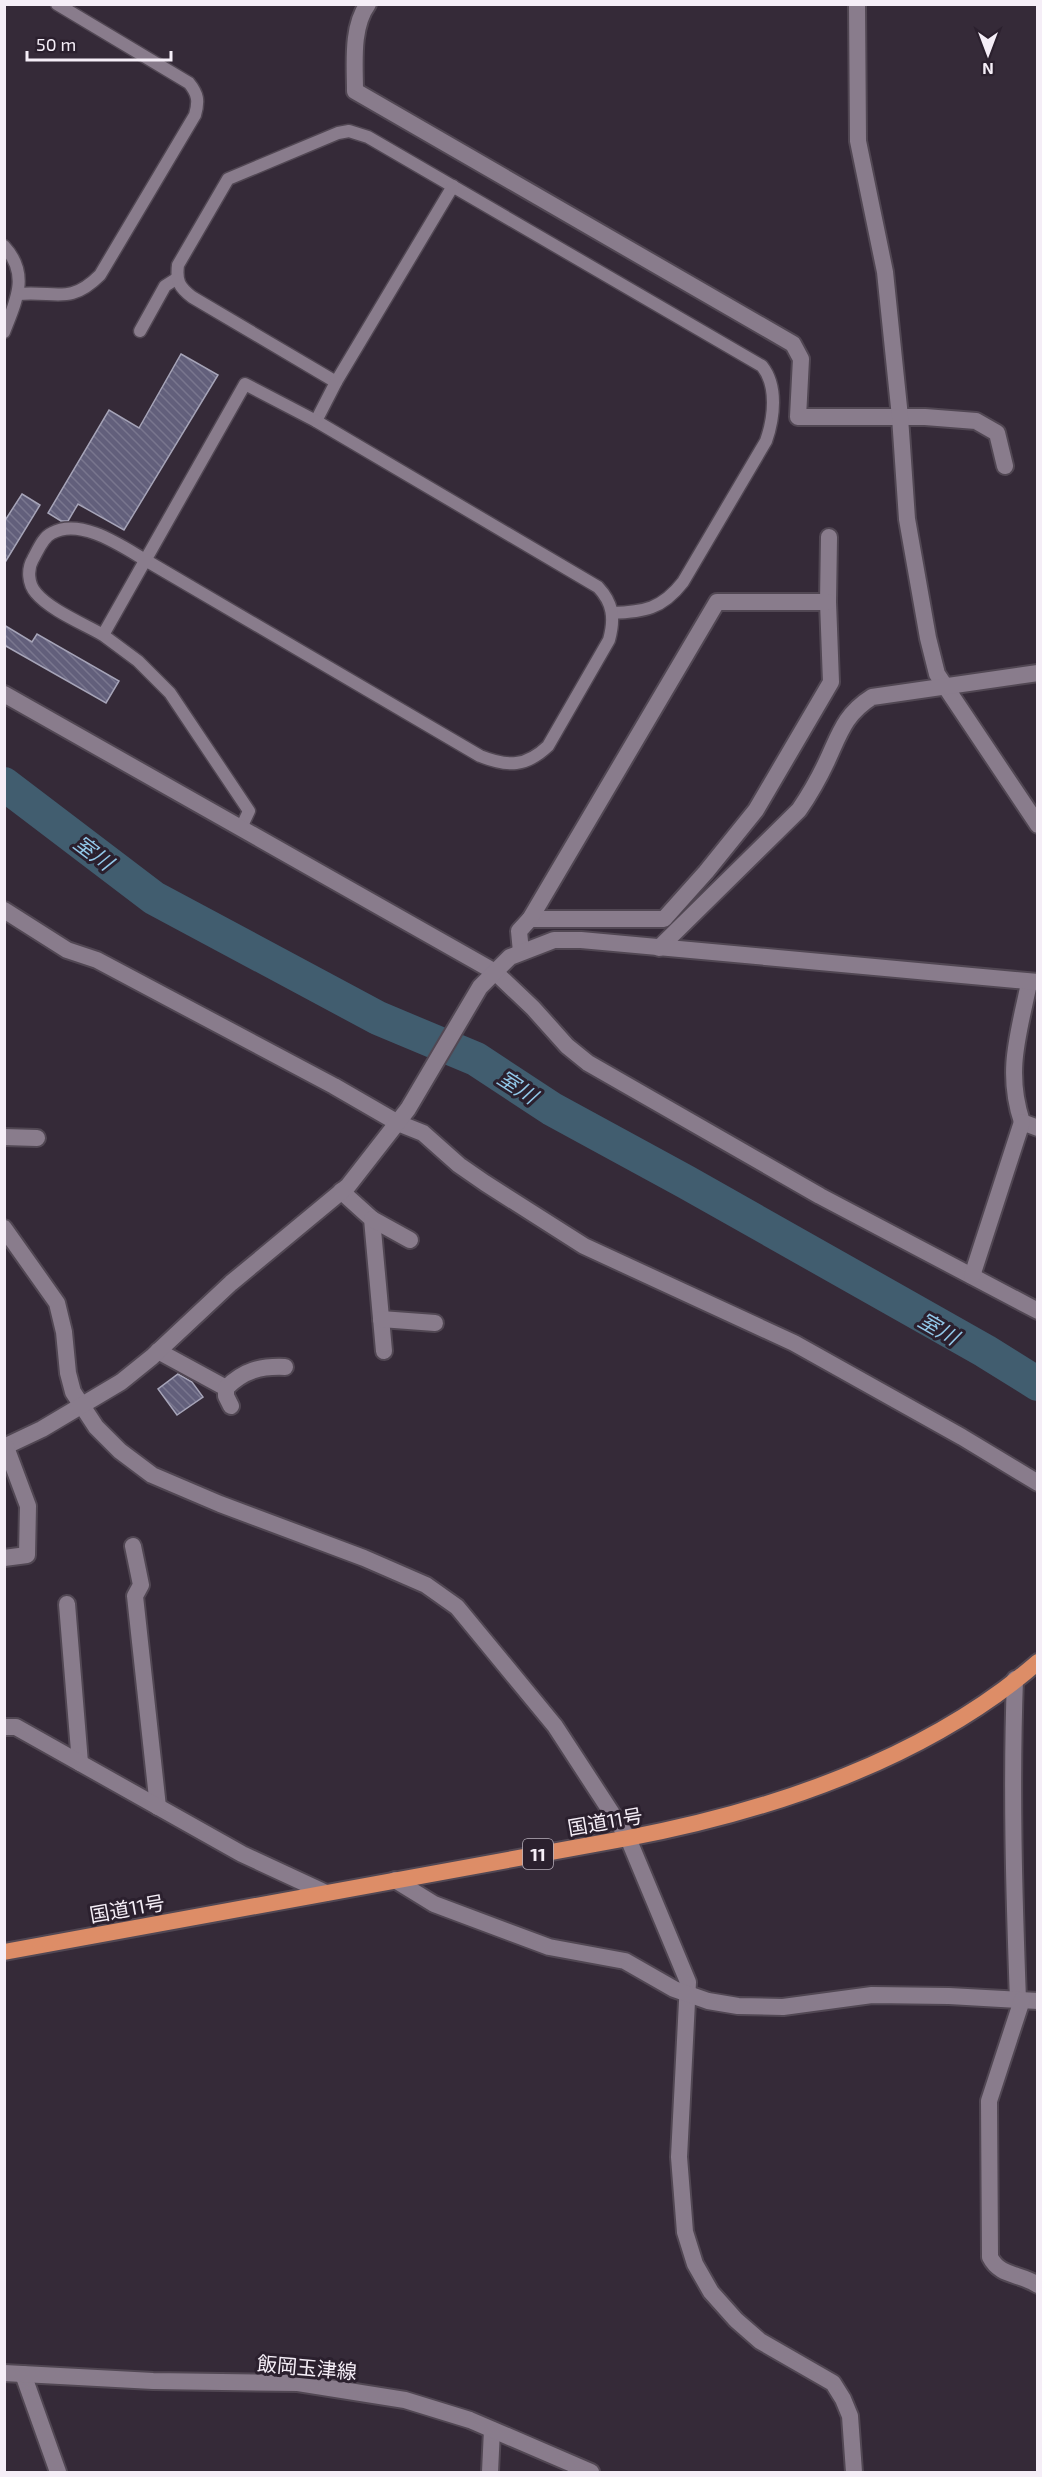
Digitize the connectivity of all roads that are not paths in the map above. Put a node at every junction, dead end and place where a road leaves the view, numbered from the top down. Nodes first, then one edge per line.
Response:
1 (57, 4) edge
2 (368, 4) edge
3 (857, 4) edge
4 (453, 186) junction
5 (4, 246) edge
6 (176, 279) junction
7 (18, 294) junction
8 (140, 331) dead end
9 (4, 332) edge
10 (336, 382) junction
11 (900, 417) junction
12 (316, 421) junction
13 (1005, 466) dead end
14 (829, 537) dead end
15 (147, 561) junction
16 (828, 602) junction
17 (612, 613) junction
18 (103, 635) junction
19 (1038, 673) edge
20 (946, 686) junction
21 (4, 694) edge
22 (1038, 825) edge
23 (241, 828) junction
24 (4, 910) edge
25 (530, 919) junction
26 (659, 948) junction
27 (520, 952) junction
28 (495, 972) junction
29 (1034, 983) edge
30 (403, 1116) junction
31 (1030, 1125) edge
32 (4, 1137) edge
33 (37, 1138) dead end
34 (341, 1191) junction
35 (372, 1220) junction
36 (4, 1228) edge
37 (410, 1240) dead end
38 (972, 1276) junction
39 (1038, 1311) edge
40 (381, 1319) junction
41 (435, 1323) dead end
42 (158, 1351) junction
43 (384, 1351) dead end
44 (285, 1367) dead end
45 (226, 1388) junction
46 (81, 1406) junction
47 (231, 1406) dead end
48 (5, 1447) edge
49 (1038, 1483) edge
50 (133, 1546) dead end
51 (4, 1558) edge
52 (67, 1604) dead end
53 (1038, 1662) edge
54 (1015, 1679) junction
55 (4, 1727) edge
56 (80, 1763) junction
57 (158, 1807) junction
58 (628, 1838) junction
59 (395, 1880) junction
60 (326, 1893) junction
61 (4, 1952) edge
62 (689, 1994) junction
63 (1026, 2001) edge
64 (1038, 2285) edge
65 (4, 2373) edge
66 (23, 2373) junction
67 (492, 2430) junction
68 (58, 2472) edge
69 (490, 2472) edge
70 (591, 2472) edge
71 (854, 2472) edge

1 - 7 lane
2 - 11 street
3 - 11 street
4 - 6 lane
4 - 10 lane
4 - 17 lane
5 - 7 lane
6 - 8 lane
6 - 10 lane
7 - 9 lane
10 - 12 lane
11 - 13 street
11 - 20 street
12 - 15 lane
12 - 17 lane
14 - 16 street
15 - 17 lane
15 - 18 lane
15 - 18 lane
16 - 25 street
16 - 25 street
18 - 23 lane
19 - 20 street
20 - 22 street
20 - 26 street
21 - 23 street
23 - 28 street
24 - 30 street
25 - 27 street
26 - 27 street
26 - 29 street
27 - 28 street
28 - 30 street
28 - 38 street
29 - 31 street
30 - 34 street
30 - 49 street
31 - 38 street
32 - 33 street
34 - 35 street
34 - 42 street
35 - 37 street
35 - 40 street
36 - 46 street
38 - 39 street
40 - 41 street
40 - 43 street
42 - 45 street
42 - 46 street
44 - 45 street
45 - 47 street
46 - 48 street
46 - 58 street
48 - 51 street
50 - 57 street
52 - 56 street
53 - 54 highway, 国道11号 / 11
54 - 58 highway, 国道11号 / 11
54 - 63 street
55 - 56 street
56 - 57 street
57 - 60 street
58 - 59 highway, 国道11号 / 11
58 - 62 street
59 - 60 highway, 国道11号 / 11
59 - 62 street
60 - 61 highway, 国道11号 / 11
62 - 63 street
62 - 71 street
63 - 64 street
65 - 66 street, 飯岡玉津線
66 - 67 street, 飯岡玉津線
66 - 68 street
67 - 69 street
67 - 70 street, 飯岡玉津線

